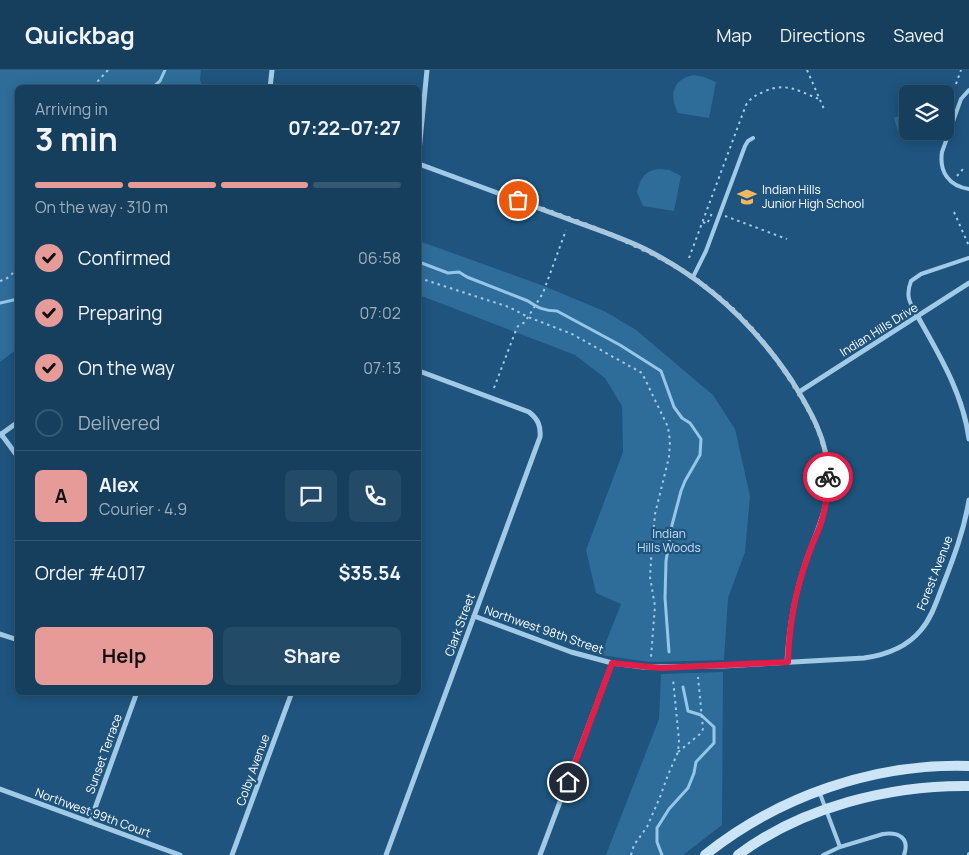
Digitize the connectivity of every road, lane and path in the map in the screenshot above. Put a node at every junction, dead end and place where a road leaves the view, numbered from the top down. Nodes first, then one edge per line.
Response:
1 (108, 70) edge
2 (272, 70) edge
3 (427, 70) edge
4 (807, 70) edge
5 (961, 70) edge
6 (956, 84) dead end
7 (97, 85) edge
8 (270, 85) edge
9 (969, 90) edge
10 (824, 109) dead end
11 (421, 131) edge
12 (752, 138) dead end
13 (421, 165) edge
14 (969, 189) edge
15 (716, 212) dead end
16 (954, 212) dead end
17 (723, 215) dead end
18 (703, 222) dead end
19 (566, 230) dead end
20 (787, 239) dead end
21 (969, 246) edge
22 (969, 258) edge
23 (15, 269) edge
24 (693, 277) junction
25 (421, 279) edge
26 (0, 281) edge
27 (969, 284) edge
28 (528, 317) junction
29 (918, 317) junction
30 (421, 372) edge
31 (494, 388) dead end
32 (799, 392) junction
33 (15, 424) edge
34 (1, 435) edge
35 (969, 439) edge
36 (15, 453) edge
37 (969, 500) edge
38 (474, 616) junction
39 (0, 634) edge
40 (15, 639) edge
41 (651, 657) dead end
42 (788, 662) junction
43 (612, 663) junction
44 (698, 677) dead end
45 (673, 679) dead end
46 (136, 695) edge
47 (291, 695) edge
48 (678, 752) junction
49 (969, 766) edge
50 (969, 786) edge
51 (0, 789) edge
52 (819, 790) junction
53 (826, 809) junction
54 (90, 822) junction
55 (840, 848) junction
56 (180, 855) edge
57 (232, 855) edge
58 (386, 855) edge
59 (540, 855) edge
60 (631, 855) edge
61 (705, 855) edge
62 (738, 855) edge
63 (823, 855) edge
64 (904, 855) edge

1 - 7 path
2 - 8 street
3 - 11 street
4 - 10 path
5 - 6 path
9 - 14 lane
12 - 24 lane
13 - 24 street
15 - 18 path
16 - 21 path
17 - 20 path
19 - 28 path
22 - 29 lane
23 - 26 path
24 - 32 street
25 - 28 path
27 - 29 street, Indian Hills Drive
28 - 31 path
28 - 41 path
29 - 32 street, Indian Hills Drive
29 - 35 street
30 - 38 street, Clark Street
32 - 42 street
33 - 34 street
34 - 36 street
37 - 42 street, Forest Avenue
38 - 43 street, Northwest 98th Street
38 - 58 street, Clark Street
39 - 40 street
42 - 43 street, Northwest 98th Street
43 - 59 street
44 - 48 path
45 - 48 path
46 - 54 street, Sunset Terrace
47 - 57 street, Colby Avenue
48 - 60 path
49 - 52 main road
50 - 53 main road
51 - 54 street, Northwest 99th Court
52 - 53 lane
52 - 61 main road
53 - 55 lane
53 - 62 main road
54 - 56 street, Northwest 99th Court
55 - 63 lane
55 - 64 lane

